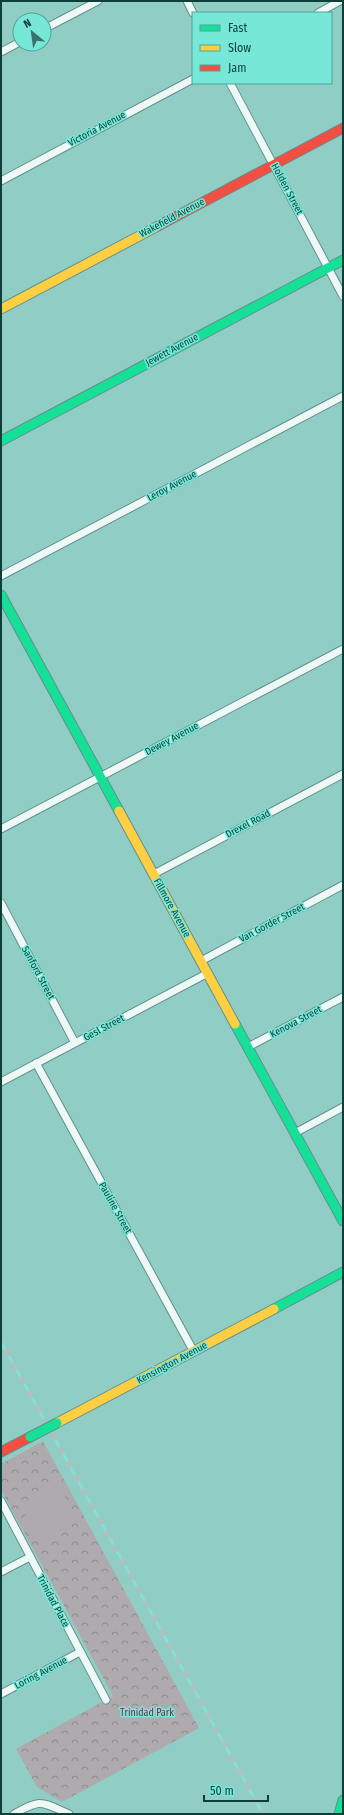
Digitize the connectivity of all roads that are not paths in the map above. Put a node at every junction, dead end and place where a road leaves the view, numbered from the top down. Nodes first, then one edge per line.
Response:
1 (98, 1) edge
2 (187, 1) edge
3 (340, 1) edge
4 (192, 12) edge
5 (320, 12) edge
6 (52, 25) edge
7 (12, 46) edge
8 (1, 52) edge
9 (192, 79) edge
10 (231, 84) edge
11 (343, 128) edge
12 (274, 165) junction
13 (1, 181) edge
14 (343, 260) edge
15 (329, 268) junction
16 (343, 296) edge
17 (1, 309) edge
18 (343, 396) edge
19 (1, 441) edge
20 (1, 576) edge
21 (1, 595) edge
22 (343, 648) edge
23 (343, 774) edge
24 (100, 777) junction
25 (1, 829) edge
26 (154, 874) junction
27 (343, 885) edge
28 (1, 903) edge
29 (201, 961) junction
30 (208, 973) junction
31 (343, 997) edge
32 (75, 1043) junction
33 (248, 1047) junction
34 (36, 1063) junction
35 (1, 1082) edge
36 (343, 1108) edge
37 (295, 1133) junction
38 (343, 1221) edge
39 (343, 1272) edge
40 (194, 1352) junction
41 (1, 1452) edge
42 (1, 1501) edge
43 (30, 1557) junction
44 (1, 1572) edge
45 (80, 1652) junction
46 (1, 1694) edge
47 (106, 1700) dead end
48 (343, 1800) edge
49 (14, 1814) edge
50 (69, 1814) edge
51 (339, 1814) edge

1 - 6 street
2 - 4 street
3 - 5 street
7 - 8 street
9 - 13 street, Victoria Avenue
10 - 12 street, Holden Street
11 - 12 main road, Wakefield Avenue
12 - 15 street, Holden Street
12 - 17 main road, Wakefield Avenue
14 - 15 main road, Jewett Avenue
15 - 16 street, Holden Street
15 - 19 main road, Jewett Avenue
18 - 20 street, Leroy Avenue
21 - 24 main road, Fillmore Avenue
22 - 24 street, Dewey Avenue
23 - 26 street, Drexel Road
24 - 25 street, Dewey Avenue
24 - 26 main road, Fillmore Avenue
26 - 29 main road, Fillmore Avenue
27 - 29 street, Van Gorder Street
28 - 32 street, Sanford Street
29 - 30 main road, Fillmore Avenue
30 - 32 street, Gesl Street
30 - 33 main road, Fillmore Avenue
31 - 33 street, Kenova Street
32 - 34 street, Gesl Street
33 - 37 main road, Fillmore Avenue
34 - 35 street, Gesl Street
34 - 40 street, Pauline Street
36 - 37 street
37 - 38 main road, Fillmore Avenue
39 - 40 main road, Kensington Avenue
40 - 41 main road, Kensington Avenue, bridge
42 - 43 street, Trinidad Place
43 - 44 street
43 - 45 street, Trinidad Place
45 - 46 street, Loring Avenue
45 - 47 street, Trinidad Place
48 - 51 main road
49 - 50 street

